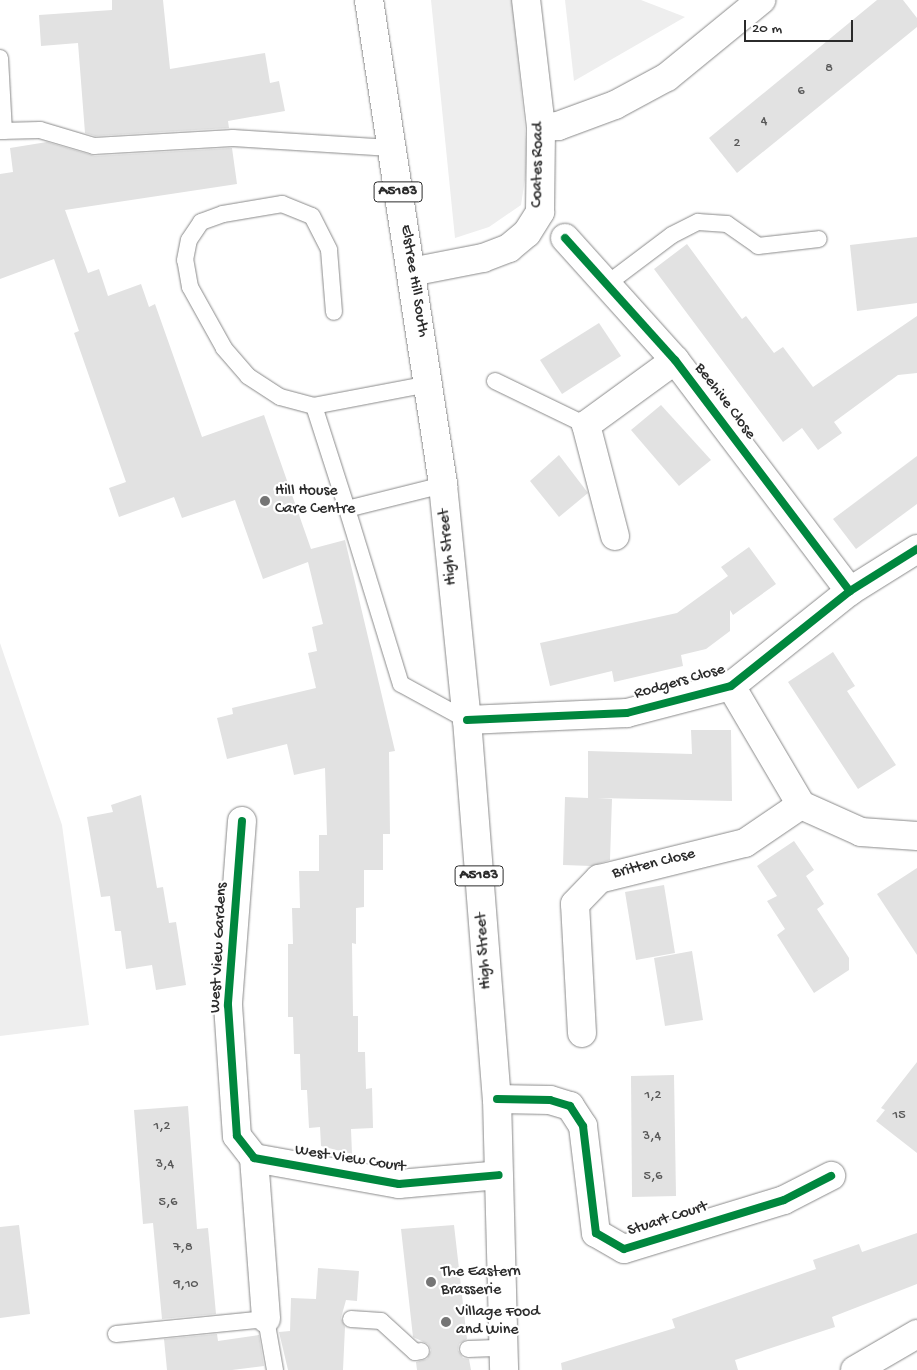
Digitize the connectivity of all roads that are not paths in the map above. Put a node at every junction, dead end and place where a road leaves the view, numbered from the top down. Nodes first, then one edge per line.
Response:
1 (369, 0) edge
2 (526, 0) edge
3 (761, 0) edge
4 (0, 58) edge
5 (542, 127) junction
6 (2, 131) edge
7 (391, 148) junction
8 (565, 238) dead end
9 (820, 240) dead end
10 (411, 272) junction
11 (607, 284) junction
12 (334, 312) dead end
13 (675, 360) junction
14 (494, 381) dead end
15 (429, 384) junction
16 (314, 406) junction
17 (586, 425) junction
18 (443, 485) junction
19 (347, 509) junction
20 (615, 536) dead end
21 (917, 549) edge
22 (850, 592) junction
23 (731, 686) junction
24 (467, 720) junction
25 (801, 805) junction
26 (242, 821) dead end
27 (917, 836) edge
28 (582, 1033) dead end
29 (496, 1099) junction
30 (254, 1158) junction
31 (499, 1175) junction
32 (831, 1176) dead end
33 (266, 1319) junction
34 (351, 1319) dead end
35 (116, 1334) dead end
36 (917, 1334) edge
37 (468, 1349) dead end
38 (421, 1351) dead end
39 (504, 1359) edge
40 (275, 1370) edge
41 (855, 1370) edge

1 - 7 street, Elstree Hill South / A5183
2 - 5 street, Coates Road
3 - 5 street
4 - 6 lane
5 - 10 street, Coates Road
6 - 7 lane
7 - 10 street, Elstree Hill South / A5183
8 - 11 street, Beehive Close
9 - 11 lane
10 - 15 street, Elstree Hill South / A5183
11 - 13 street, Beehive Close
12 - 16 lane
13 - 17 street, Beehive Close
13 - 22 street, Beehive Close
14 - 17 lane
15 - 16 lane
15 - 18 street, High Street / A5183
16 - 19 lane
17 - 20 street
18 - 19 lane
18 - 24 street, High Street / A5183
19 - 24 lane
21 - 22 street, Rodgers Close
22 - 23 street, Rodgers Close
23 - 24 street, Rodgers Close
23 - 25 street
24 - 29 street, High Street / A5183
25 - 27 street
25 - 28 street, Britten Close
26 - 30 street, West View Gardens
29 - 31 street, High Street / A5183
29 - 32 street, Stuart Court
30 - 31 street, West View Court
30 - 33 street
31 - 39 street, High Street / A5183
33 - 35 lane
33 - 40 lane
34 - 38 lane
36 - 41 street
37 - 39 lane

